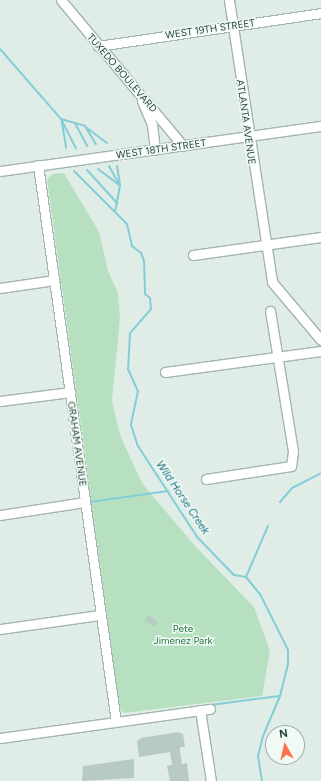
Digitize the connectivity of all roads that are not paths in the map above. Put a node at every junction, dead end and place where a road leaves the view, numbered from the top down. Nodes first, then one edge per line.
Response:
1 (61, 0) edge
2 (229, 0) edge
3 (321, 13) edge
4 (233, 26) junction
5 (98, 46) junction
6 (139, 95) junction
7 (321, 126) edge
8 (249, 136) junction
9 (183, 146) junction
10 (155, 150) junction
11 (38, 166) junction
12 (0, 171) edge
13 (321, 237) edge
14 (265, 244) junction
15 (193, 255) dead end
16 (54, 280) junction
17 (0, 288) edge
18 (270, 311) dead end
19 (321, 340) edge
20 (321, 351) edge
21 (278, 358) junction
22 (165, 372) dead end
23 (70, 392) junction
24 (0, 401) edge
25 (206, 479) dead end
26 (86, 502) junction
27 (0, 515) edge
28 (100, 615) junction
29 (0, 629) edge
30 (210, 709) dead end
31 (200, 710) junction
32 (116, 722) junction
33 (0, 738) edge
34 (211, 781) edge

1 - 5 street, TUXEDO BOULEVARD
2 - 4 street, ATLANTA AVENUE
3 - 4 street, WEST 19TH STREET
4 - 5 street, WEST 19TH STREET
4 - 8 street, ATLANTA AVENUE
5 - 6 street, TUXEDO BOULEVARD
6 - 9 street, TUXEDO BOULEVARD
6 - 10 street
7 - 8 street, WEST 18TH STREET
8 - 9 street, WEST 18TH STREET
8 - 14 street, ATLANTA AVENUE
9 - 10 street, WEST 18TH STREET
10 - 11 street, WEST 18TH STREET
11 - 12 street, WEST 18TH STREET
11 - 16 street, GRAHAM AVENUE
13 - 14 street
14 - 15 street
14 - 19 street, ATLANTA AVENUE
16 - 17 street
16 - 23 street, GRAHAM AVENUE
18 - 21 street
20 - 21 street
21 - 22 street
21 - 25 street
23 - 24 street
23 - 26 street, GRAHAM AVENUE
26 - 27 street
26 - 28 street, GRAHAM AVENUE
28 - 29 street
28 - 32 street, GRAHAM AVENUE
30 - 31 street
31 - 32 street
31 - 34 street
32 - 33 street

